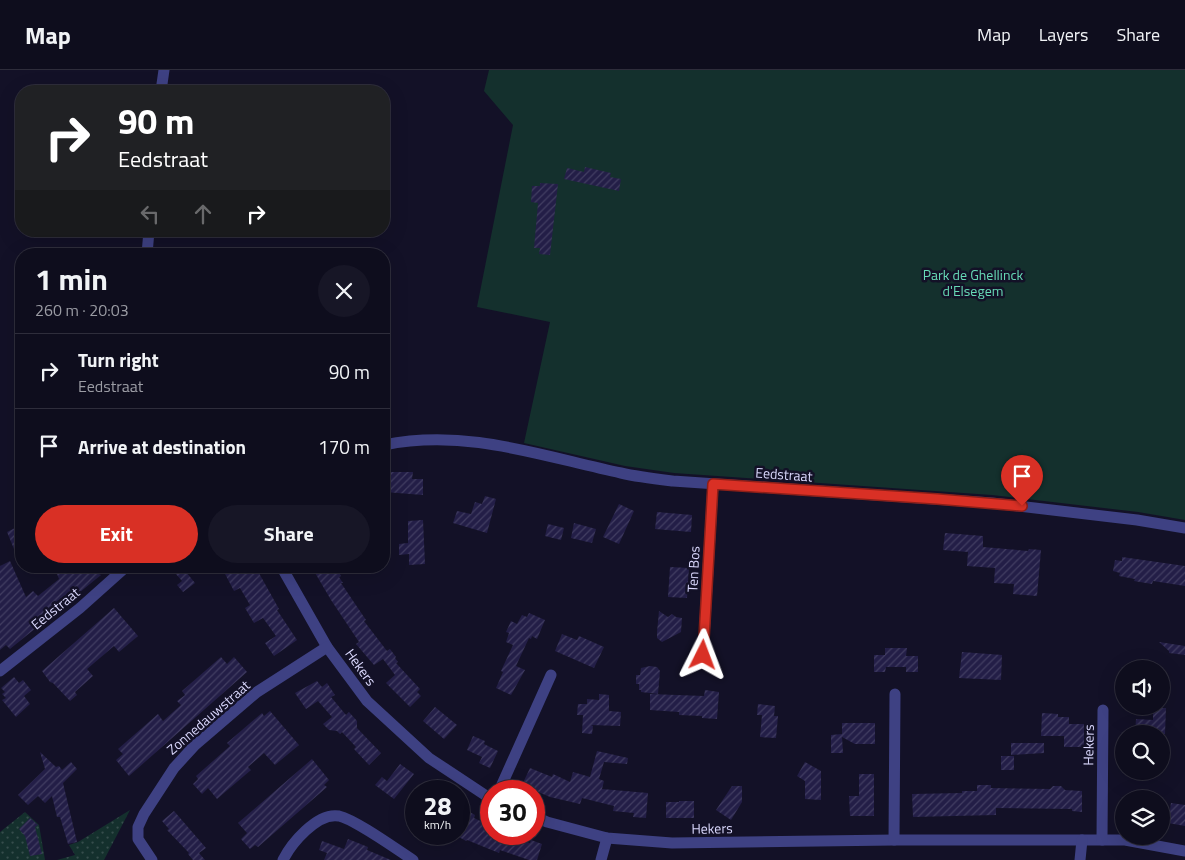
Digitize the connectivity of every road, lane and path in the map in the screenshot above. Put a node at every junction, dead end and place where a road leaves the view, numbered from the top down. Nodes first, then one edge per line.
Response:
1 (164, 70) edge
2 (162, 85) edge
3 (390, 444) edge
4 (713, 484) junction
5 (1185, 528) edge
6 (119, 573) edge
7 (285, 573) edge
8 (327, 646) junction
9 (703, 655) dead end
10 (0, 672) edge
11 (552, 675) dead end
12 (895, 694) dead end
13 (1103, 710) dead end
14 (504, 780) edge
15 (480, 792) edge
16 (545, 821) edge
17 (607, 838) junction
18 (894, 840) junction
19 (1082, 840) junction
20 (1102, 840) junction
21 (1185, 851) edge
22 (152, 860) edge
23 (283, 860) edge
24 (413, 860) edge
25 (601, 860) edge
26 (1080, 860) edge

1 - 2 street
3 - 4 street, Eedstraat
4 - 5 street, Eedstraat
4 - 9 street, Ten Bos
6 - 10 street, Eedstraat
7 - 8 street, Hekers
8 - 15 street, Hekers
8 - 22 street, Zonnedauwstraat
11 - 14 street
12 - 18 street
13 - 20 street, Hekers
16 - 17 street, Hekers
17 - 18 street, Hekers
17 - 25 street
18 - 19 street, Hekers
19 - 20 street, Hekers
19 - 26 street
20 - 21 street, Hekers
23 - 24 street

